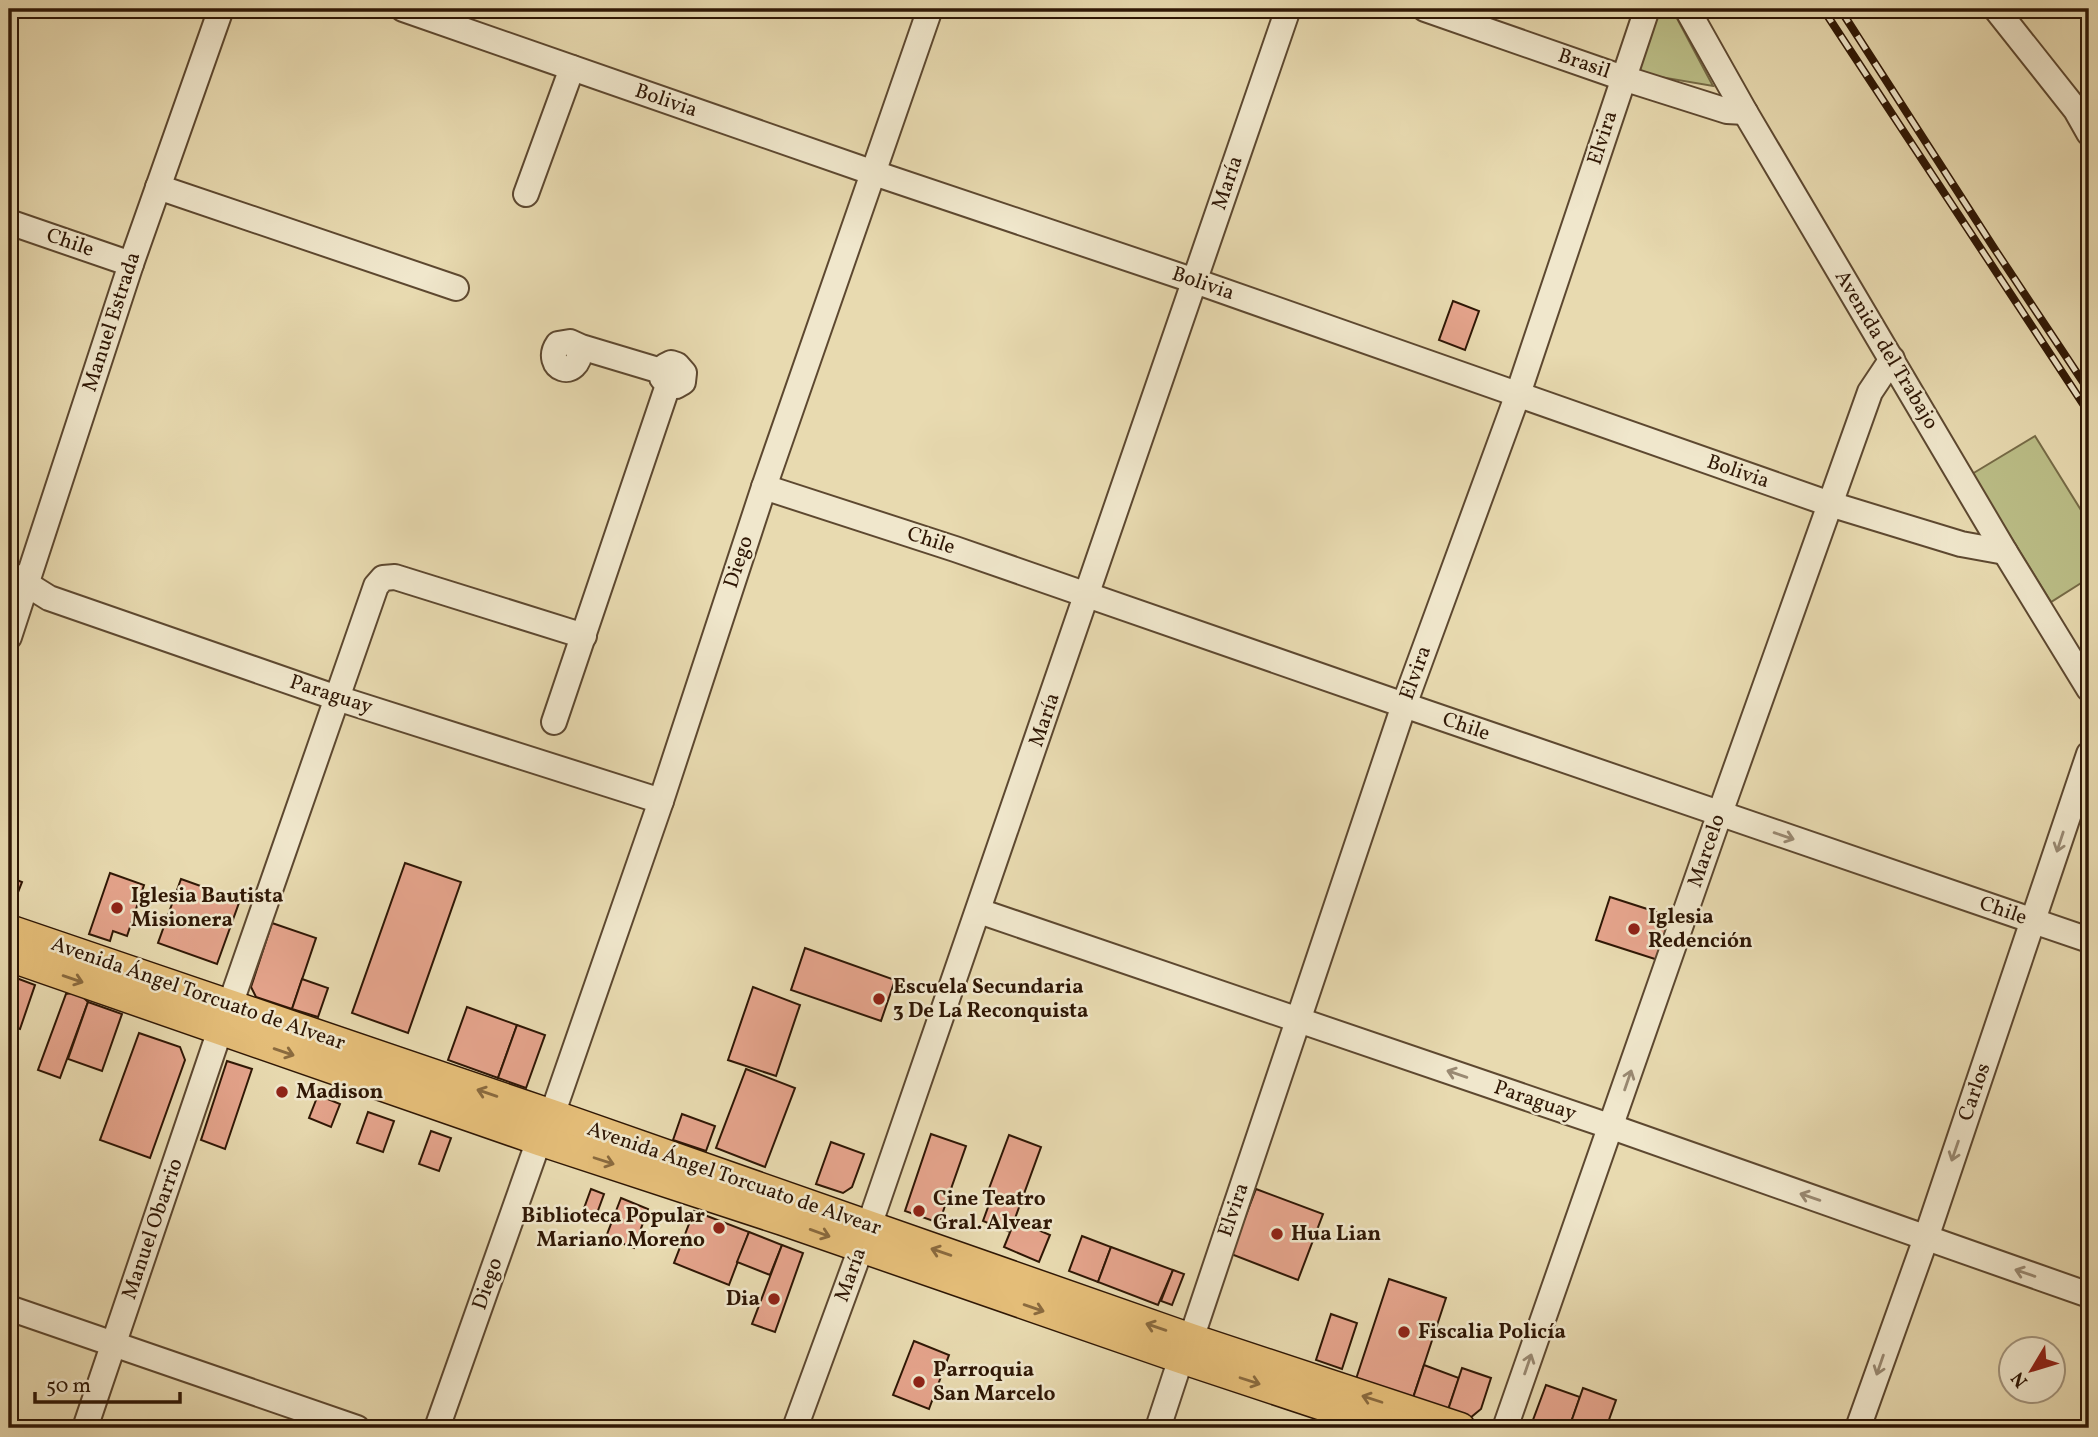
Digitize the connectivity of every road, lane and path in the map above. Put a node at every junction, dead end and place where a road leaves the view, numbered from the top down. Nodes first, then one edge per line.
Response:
1 (221, 9) edge
2 (402, 9) edge
3 (930, 9) edge
4 (1288, 9) edge
5 (1425, 9) edge
6 (1647, 9) edge
7 (1687, 9) edge
8 (1996, 9) edge
9 (572, 68) junction
10 (1623, 78) junction
11 (1745, 112) junction
12 (2089, 133) edge
13 (874, 173) junction
14 (158, 187) junction
15 (526, 194) dead end
16 (9, 222) edge
17 (131, 264) junction
18 (1195, 281) junction
19 (456, 288) dead end
20 (581, 347) dead end
21 (1892, 359) junction
22 (1518, 394) junction
23 (764, 487) junction
24 (1830, 504) junction
25 (2005, 552) junction
26 (18, 579) edge
27 (1087, 595) junction
28 (584, 636) junction
29 (9, 637) edge
30 (2089, 689) edge
31 (337, 698) junction
32 (1404, 705) junction
33 (554, 722) dead end
34 (2089, 754) edge
35 (661, 801) junction
36 (1720, 813) junction
37 (979, 911) junction
38 (2033, 922) junction
39 (9, 930) edge
40 (2089, 940) edge
41 (9, 956) edge
42 (225, 1018) junction
43 (1298, 1019) junction
44 (545, 1128) junction
45 (1612, 1128) junction
46 (865, 1237) junction
47 (1926, 1238) junction
48 (2089, 1295) edge
49 (9, 1308) edge
50 (114, 1345) junction
51 (1186, 1349) junction
52 (85, 1428) edge
53 (357, 1428) edge
54 (437, 1428) edge
55 (795, 1428) edge
56 (1158, 1428) edge
57 (1392, 1428) edge
58 (1460, 1428) edge
59 (1505, 1428) edge
60 (1858, 1428) edge

1 - 14 street, Manuel Estrada
2 - 9 street, Bolivia
3 - 13 street, Diego
4 - 18 street, María
5 - 10 street, Brasil
6 - 10 street, Elvira
7 - 11 street, Avenida del Trabajo
8 - 12 street
9 - 13 street, Bolivia
9 - 15 street
10 - 11 street, Brasil
10 - 22 street, Elvira
11 - 21 street, Avenida del Trabajo
13 - 18 street, Bolivia
13 - 23 street, Diego
14 - 17 street, Manuel Estrada
14 - 19 street
16 - 17 street, Chile
17 - 26 street, Manuel Estrada
18 - 22 street, Bolivia
18 - 27 street, María
20 - 28 street
21 - 24 street, Marcelo
21 - 25 street, Avenida del Trabajo
22 - 24 street, Bolivia
22 - 32 street, Elvira
23 - 27 street, Chile
23 - 35 street, Diego
24 - 25 street, Bolivia
24 - 36 street, Marcelo
25 - 30 street, Avenida del Trabajo
26 - 29 street, Manuel Estrada
26 - 31 street, Paraguay
27 - 32 street, Chile
27 - 37 street, María
28 - 31 street, Manuel Obarrio
28 - 33 street
31 - 35 street, Paraguay
31 - 42 street, Manuel Obarrio
32 - 36 street, Chile
32 - 43 street, Elvira
34 -> 38 street, Carlos
35 - 44 street, Diego
36 -> 38 street, Chile
45 -> 36 street, Marcelo
37 - 43 street, Paraguay
37 - 46 street, María
38 - 40 street, Chile
38 -> 47 street, Carlos
39 - 42 main road, Avenida Ángel Torcuato de Alvear
41 -> 42 main road, Avenida Ángel Torcuato de Alvear
42 - 44 main road, Avenida Ángel Torcuato de Alvear
42 - 50 street, Manuel Obarrio
45 -> 43 street, Paraguay
43 - 51 street, Elvira
44 - 46 main road, Avenida Ángel Torcuato de Alvear
44 - 54 street, Diego
47 -> 45 street, Paraguay
59 -> 45 street, Marcelo
46 - 51 main road, Avenida Ángel Torcuato de Alvear
46 - 55 street, María
48 -> 47 street, Paraguay
47 -> 60 street, Carlos
49 - 50 street
50 - 52 street, Manuel Obarrio
50 - 53 street
51 - 56 street, Elvira
51 -> 57 main road, Avenida Ángel Torcuato de Alvear
58 -> 51 main road, Avenida Ángel Torcuato de Alvear

